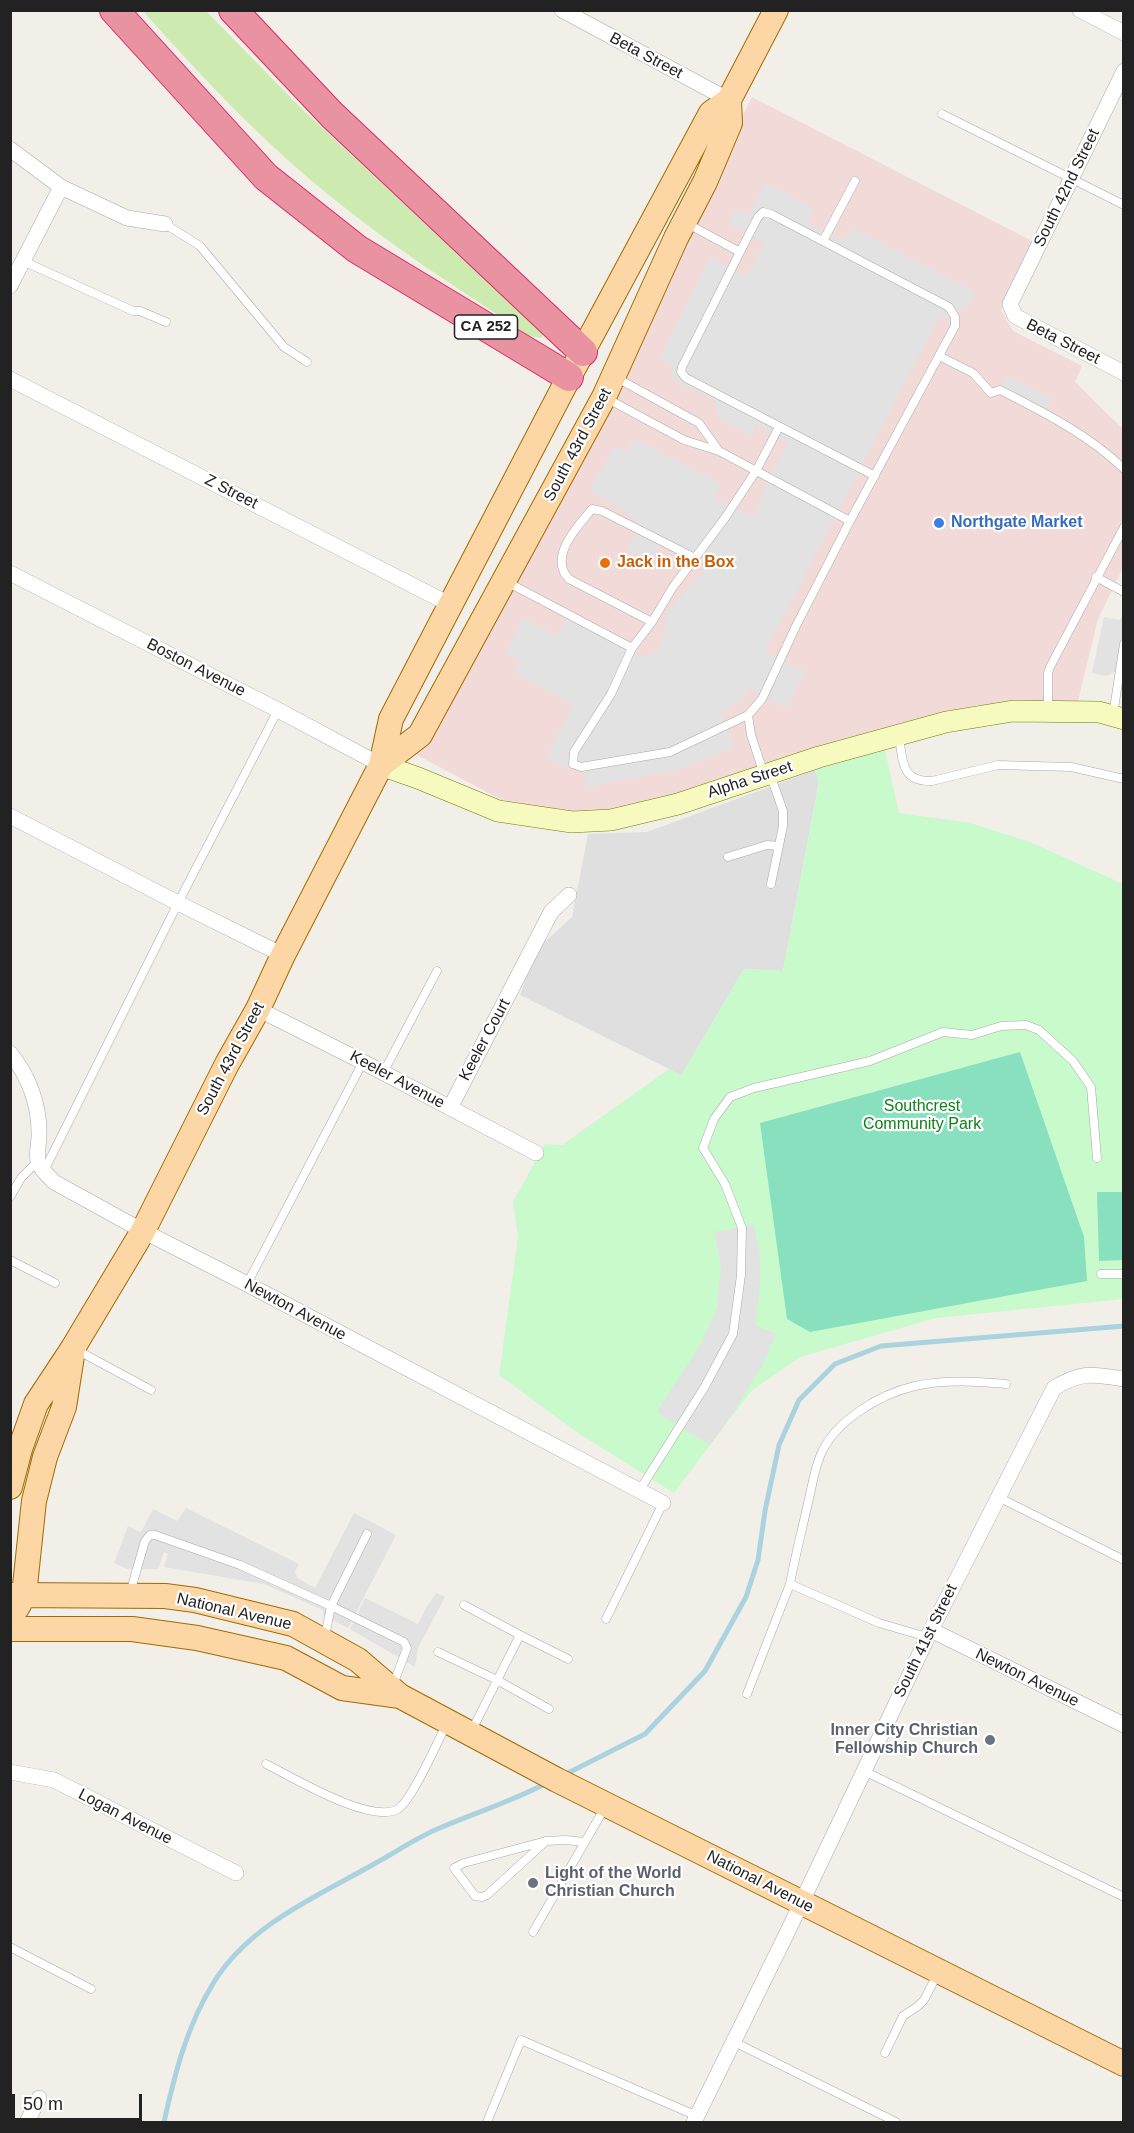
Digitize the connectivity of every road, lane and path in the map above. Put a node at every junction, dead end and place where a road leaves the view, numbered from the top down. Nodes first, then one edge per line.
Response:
1 (114, 10) edge
2 (233, 10) edge
3 (562, 10) edge
4 (776, 10) edge
5 (1080, 10) edge
6 (1124, 33) edge
7 (1124, 71) edge
8 (729, 100) junction
9 (942, 114) dead end
10 (10, 149) edge
11 (1072, 179) junction
12 (855, 181) dead end
13 (61, 187) junction
14 (1124, 205) edge
15 (685, 222) junction
16 (165, 224) joint
17 (823, 242) junction
18 (740, 252) junction
19 (23, 261) junction
20 (10, 286) edge
21 (1010, 304) joint
22 (166, 322) dead end
23 (583, 352) junction
24 (939, 356) junction
25 (307, 362) dead end
26 (1124, 373) edge
27 (569, 377) junction
28 (10, 379) edge
29 (609, 387) junction
30 (778, 428) junction
31 (719, 451) junction
32 (1124, 469) edge
33 (756, 471) junction
34 (875, 476) junction
35 (850, 521) junction
36 (1124, 527) edge
37 (696, 558) junction
38 (10, 573) edge
39 (1096, 577) junction
40 (504, 581) junction
41 (1124, 592) edge
42 (451, 605) junction
43 (652, 622) junction
44 (1123, 645) edge
45 (632, 648) junction
46 (278, 710) junction
47 (1048, 712) junction
48 (748, 715) junction
49 (1118, 718) edge
50 (899, 735) junction
51 (381, 765) junction
52 (767, 774) junction
53 (1124, 779) edge
54 (10, 816) edge
55 (779, 846) junction
56 (728, 856) dead end
57 (771, 884) dead end
58 (569, 895) dead end
59 (178, 903) junction
60 (283, 955) junction
61 (437, 971) dead end
62 (258, 1009) junction
63 (10, 1053) edge
64 (363, 1062) junction
65 (383, 1073) junction
66 (450, 1108) junction
67 (536, 1153) dead end
68 (1096, 1158) dead end
69 (40, 1167) junction
70 (10, 1197) edge
71 (143, 1231) junction
72 (10, 1260) edge
73 (1101, 1274) dead end
74 (1124, 1274) edge
75 (55, 1283) dead end
76 (247, 1284) junction
77 (73, 1348) junction
78 (1124, 1379) edge
79 (1006, 1384) dead end
80 (151, 1390) dead end
81 (10, 1486) edge
82 (639, 1491) junction
83 (999, 1497) junction
84 (663, 1503) joint
85 (367, 1534) dead end
86 (1124, 1560) edge
87 (790, 1584) junction
88 (17, 1595) edge
89 (129, 1595) junction
90 (464, 1605) dead end
91 (331, 1606) junction
92 (606, 1619) dead end
93 (10, 1620) edge
94 (10, 1629) edge
95 (929, 1634) junction
96 (520, 1635) junction
97 (197, 1638) junction
98 (324, 1641) junction
99 (438, 1652) dead end
100 (568, 1659) dead end
101 (497, 1680) junction
102 (396, 1692) junction
103 (747, 1694) dead end
104 (549, 1709) dead end
105 (448, 1722) junction
106 (1124, 1725) edge
107 (471, 1734) junction
108 (266, 1764) dead end
109 (862, 1771) junction
110 (10, 1772) edge
111 (603, 1803) junction
112 (546, 1841) junction
113 (584, 1842) junction
114 (236, 1873) dead end
115 (1124, 1897) edge
116 (801, 1903) junction
117 (533, 1932) dead end
118 (10, 1947) edge
119 (938, 1971) junction
120 (91, 1989) dead end
121 (734, 2042) junction
122 (885, 2053) dead end
123 (1124, 2064) edge
124 (39, 2098) dead end
125 (695, 2119) edge
126 (27, 2122) edge
127 (487, 2122) edge
128 (896, 2122) edge

1 - 27 highway, CA 252
2 - 23 highway
3 - 8 street, Beta Street
4 - 8 main road, South 43rd Street
5 - 6 street
7 - 11 street, South 42nd Street
8 - 15 main road, South 43rd Street
8 - 23 main road, South 43rd Street
9 - 11 lane
10 - 13 street
11 - 14 lane
11 - 21 street, South 42nd Street
12 - 17 lane
13 - 16 street
13 - 19 street
15 - 18 lane
15 - 29 main road, South 43rd Street
16 - 25 lane
17 - 18 lane
17 - 24 lane
18 - 30 lane
19 - 20 street
19 - 22 lane
21 - 26 street, Beta Street
23 - 27 main road, South 43rd Street
23 - 29 main road
24 - 32 lane
24 - 34 lane
27 - 29 main road
27 - 42 main road, South 43rd Street
28 - 42 street, Z Street
29 - 31 lane
29 - 31 lane
29 - 40 main road, South 43rd Street
30 - 33 lane
30 - 34 lane
31 - 33 lane
33 - 35 lane
33 - 37 lane
34 - 35 lane
35 - 48 lane
36 - 39 lane
37 - 43 lane
37 - 43 lane
38 - 46 street, Boston Avenue
39 - 41 lane
39 - 47 lane
40 - 45 lane
40 - 51 main road, South 43rd Street
42 - 51 main road, South 43rd Street
43 - 45 lane
44 - 49 lane
45 - 48 lane
46 - 51 street, Boston Avenue
46 - 59 lane
47 - 49 street, Alpha Street
47 - 50 street, Alpha Street
48 - 52 lane
50 - 52 street, Alpha Street
50 - 53 lane
51 - 52 street, Alpha Street
51 - 60 main road, South 43rd Street
52 - 55 lane
54 - 59 street
55 - 56 lane
55 - 57 lane
58 - 66 street, Keeler Court
59 - 60 street
59 - 69 lane
60 - 62 main road, South 43rd Street
61 - 65 lane
62 - 64 street, Keeler Avenue
62 - 71 main road, South 43rd Street
63 - 69 street
64 - 65 street, Keeler Avenue
64 - 76 lane
65 - 66 street, Keeler Avenue
66 - 67 street, Keeler Avenue
68 - 82 lane
69 - 70 lane
69 - 71 street, Newton Avenue
71 - 76 street, Newton Avenue
71 - 77 main road, South 43rd Street
72 - 75 lane
73 - 74 lane
76 - 82 street, Newton Avenue
77 - 80 lane
77 - 81 main road, South 43rd Street
77 - 88 main road, South 43rd Street
78 - 83 street, South 41st Street
79 - 87 lane
82 - 84 street, Newton Avenue
83 - 86 lane
83 - 95 street, South 41st Street
84 - 92 lane
85 - 91 lane
87 - 95 lane
87 - 103 lane
88 - 89 main road, National Avenue
88 - 93 main road, South 43rd Street
89 - 91 lane
89 - 98 main road, National Avenue
90 - 96 lane
91 - 98 lane
91 - 102 lane
94 - 97 main road, National Avenue
95 - 106 street, Newton Avenue
95 - 109 street, South 41st Street
96 - 100 lane
96 - 101 lane
97 - 98 main road
97 - 102 main road, National Avenue
98 - 102 main road, National Avenue
99 - 101 lane
101 - 104 lane
101 - 107 lane
102 - 105 main road, National Avenue
105 - 107 main road, National Avenue
105 - 108 lane
107 - 111 main road, National Avenue
109 - 115 lane
109 - 116 street, South 41st Street
110 - 114 street, Logan Avenue
111 - 113 lane
111 - 116 main road, National Avenue
112 - 112 lane
112 - 113 lane
113 - 117 lane
116 - 119 main road, National Avenue
116 - 121 street, South 41st Street
118 - 120 lane
119 - 122 lane
119 - 123 main road, National Avenue
121 - 125 street, South 41st Street
121 - 128 lane
124 - 126 street
125 - 127 lane

